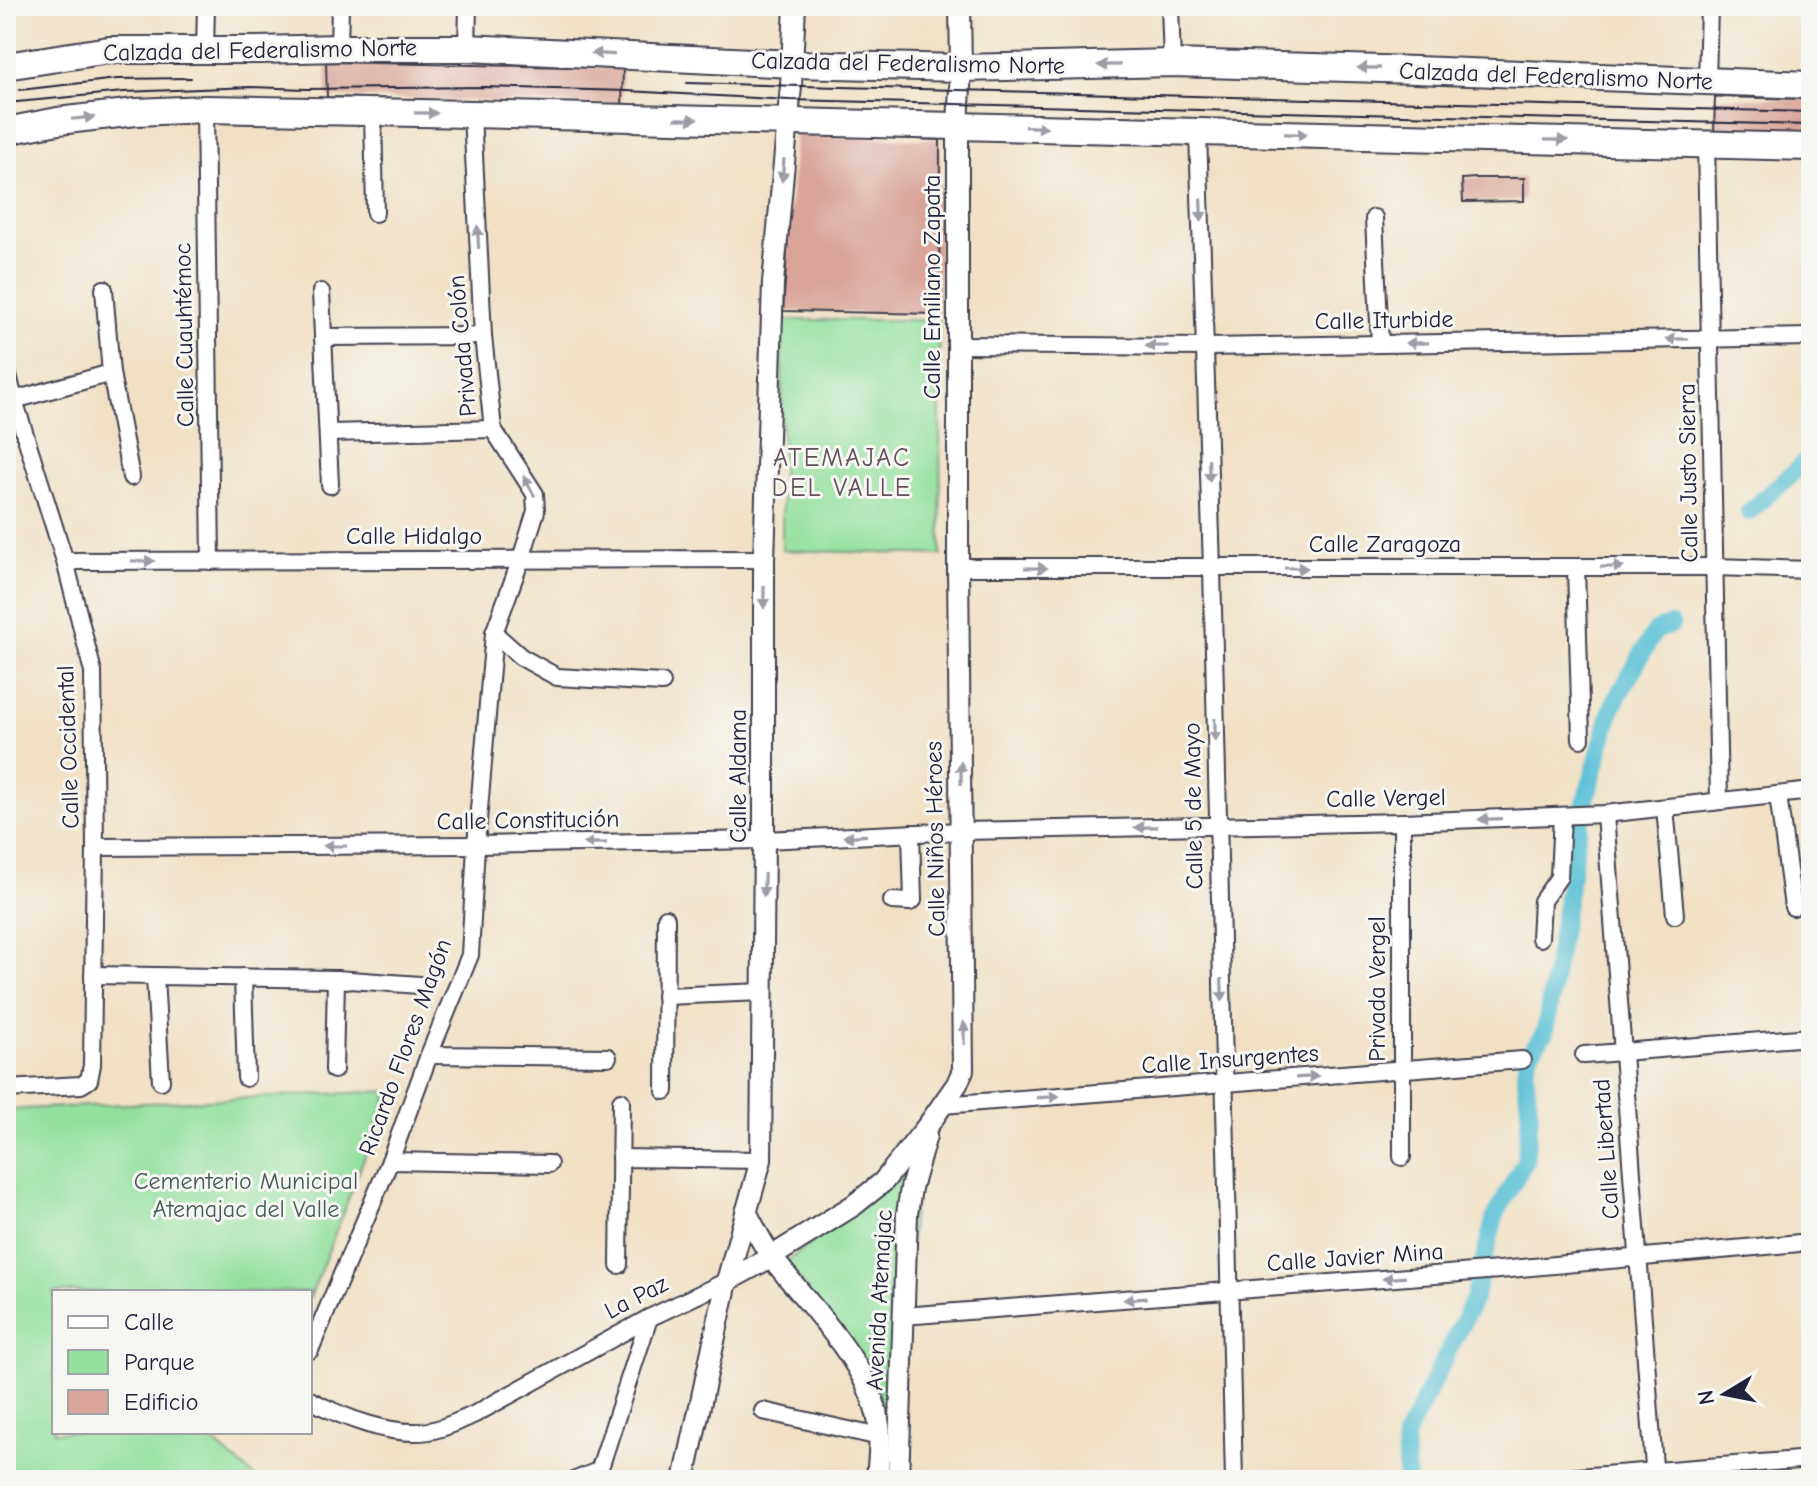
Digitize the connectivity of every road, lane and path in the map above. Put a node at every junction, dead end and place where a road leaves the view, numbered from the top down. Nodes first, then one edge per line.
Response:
1 (206, 6) edge
2 (340, 6) edge
3 (468, 6) edge
4 (795, 6) edge
5 (960, 6) edge
6 (1170, 6) edge
7 (1709, 6) edge
8 (339, 48) junction
9 (467, 48) junction
10 (205, 51) junction
11 (1172, 63) junction
12 (793, 64) junction
13 (6, 66) edge
14 (961, 68) junction
15 (1707, 82) junction
16 (1811, 85) edge
17 (205, 109) junction
18 (373, 111) junction
19 (472, 114) junction
20 (787, 121) junction
21 (958, 125) junction
22 (6, 131) edge
23 (1198, 132) junction
24 (1706, 143) junction
25 (1811, 147) edge
26 (375, 213) dead end
27 (1374, 218) dead end
28 (104, 289) dead end
29 (321, 292) dead end
30 (483, 336) junction
31 (323, 337) junction
32 (1811, 337) edge
33 (1710, 339) junction
34 (1380, 344) junction
35 (958, 345) junction
36 (1206, 347) junction
37 (6, 366) edge
38 (111, 373) junction
39 (14, 400) junction
40 (493, 429) junction
41 (329, 433) junction
42 (131, 477) dead end
43 (330, 485) dead end
44 (521, 559) junction
45 (764, 559) junction
46 (65, 561) junction
47 (211, 561) junction
48 (958, 567) junction
49 (1576, 567) junction
50 (1714, 567) junction
51 (1212, 568) junction
52 (1811, 570) edge
53 (494, 633) junction
54 (662, 683) dead end
55 (1581, 739) dead end
56 (1811, 791) edge
57 (1778, 795) junction
58 (1719, 801) junction
59 (1665, 808) junction
60 (1601, 815) junction
61 (1565, 816) junction
62 (1402, 822) junction
63 (1217, 825) junction
64 (961, 831) junction
65 (911, 833) junction
66 (764, 840) junction
67 (476, 845) junction
68 (95, 847) junction
69 (892, 901) dead end
70 (1793, 907) dead end
71 (1675, 915) dead end
72 (666, 918) dead end
73 (1540, 938) dead end
74 (93, 975) junction
75 (155, 977) junction
76 (243, 977) junction
77 (336, 979) junction
78 (420, 985) dead end
79 (763, 992) junction
80 (665, 996) junction
81 (1811, 1037) edge
82 (1623, 1052) junction
83 (429, 1055) junction
84 (1584, 1055) dead end
85 (608, 1057) dead end
86 (1522, 1060) dead end
87 (1401, 1069) junction
88 (334, 1070) dead end
89 (246, 1078) dead end
90 (161, 1081) dead end
91 (1224, 1083) junction
92 (6, 1089) edge
93 (665, 1091) dead end
94 (621, 1101) dead end
95 (942, 1105) junction
96 (929, 1124) junction
97 (1402, 1157) dead end
98 (620, 1158) junction
99 (761, 1160) junction
100 (390, 1161) junction
101 (549, 1164) dead end
102 (746, 1212) junction
103 (1811, 1242) edge
104 (771, 1257) junction
105 (1638, 1258) junction
106 (619, 1265) dead end
107 (727, 1281) junction
108 (1229, 1291) junction
109 (903, 1316) junction
110 (649, 1318) junction
111 (312, 1345) edge
112 (312, 1401) edge
113 (763, 1411) dead end
114 (880, 1437) junction
115 (1811, 1459) edge
116 (598, 1475) edge
117 (1655, 1476) edge
118 (576, 1480) edge
119 (684, 1480) edge
120 (877, 1480) edge
121 (898, 1480) edge
122 (1234, 1480) edge
123 (1539, 1480) edge

1 - 10 street
2 - 8 street
3 - 9 street
4 - 12 street, Calle Aldama
5 - 14 street, Calle Emiliano Zapata
6 - 11 street
7 - 15 street
8 - 9 main road, Calzada del Federalismo Norte
8 - 10 main road, Calzada del Federalismo Norte
12 -> 9 main road, Calzada del Federalismo Norte
10 - 13 main road, Calzada del Federalismo Norte
11 -> 14 main road, Calzada del Federalismo Norte
15 -> 11 main road, Calzada del Federalismo Norte
12 - 14 main road, Calzada del Federalismo Norte
12 - 20 street, Calle Aldama
14 - 21 street, Calle Emiliano Zapata
15 - 16 main road, Calzada del Federalismo Norte
17 - 18 main road
22 -> 17 main road
17 - 47 street, Calle Cuauhtémoc
18 -> 19 main road
18 - 26 street
19 -> 20 main road
30 -> 19 street, Privada Colón
20 - 21 main road
20 -> 45 street, Calle Aldama
21 -> 23 main road
21 - 35 street, Calle Emiliano Zapata
23 -> 24 main road
23 -> 36 street, Calle 5 de Mayo
24 - 25 main road
24 - 33 street, Calle Justo Sierra
27 - 34 street
28 - 38 street
29 - 31 street
30 - 31 street
30 - 40 street, Privada Colón
31 - 41 street
32 - 33 street, Calle Iturbide
33 -> 34 street, Calle Iturbide
33 - 50 street, Calle Justo Sierra
34 - 36 street, Calle Iturbide
36 -> 35 street, Calle Iturbide
35 - 48 street, Calle Emiliano Zapata
36 -> 51 street, Calle 5 de Mayo
37 - 39 street, Calle Occidental
38 - 39 street
38 - 42 street
39 - 46 street, Calle Occidental
40 - 41 street
44 -> 40 street, Privada Colón
41 - 43 street
44 - 45 street, Calle Hidalgo
44 - 47 street, Calle Hidalgo
44 - 53 street, Ricardo Flores Magón
45 -> 66 street, Calle Aldama
46 -> 47 street, Calle Hidalgo
46 - 68 street, Calle Occidental
48 -> 51 street, Calle Zaragoza
64 -> 48 street, Calle Niños Héroes
49 -> 50 street, Calle Zaragoza
51 -> 49 street, Calle Zaragoza
49 - 55 street
50 - 52 street, Calle Zaragoza
50 - 58 street, Calle Justo Sierra
51 -> 63 street, Calle 5 de Mayo
53 - 54 street
53 - 67 street, Ricardo Flores Magón
56 - 57 street, Calle Vergel
57 - 58 street, Calle Vergel
57 - 70 street
58 - 59 street, Calle Vergel
59 - 60 street, Calle Vergel
59 - 71 street
60 - 61 street, Calle Vergel
60 - 82 street, Calle Libertad
61 -> 62 street, Calle Vergel
61 - 73 street
62 - 63 street, Calle Vergel
62 - 87 street, Privada Vergel
63 -> 64 street, Calle Vergel
63 -> 91 street, Calle 5 de Mayo
64 - 65 street, Calle Constitución
95 -> 64 street, Calle Niños Héroes
65 -> 66 street, Calle Constitución
65 - 69 street
66 -> 67 street, Calle Constitución
66 -> 79 street, Calle Aldama
67 -> 68 street, Calle Constitución
67 - 83 street, Ricardo Flores Magón
68 - 74 street, Calle Occidental
72 - 80 street
74 - 75 street
74 - 92 street, Calle Occidental
75 - 76 street
75 - 90 street
76 - 77 street
76 - 89 street
77 - 78 street
77 - 88 street
79 - 80 street
79 - 99 street, Calle Aldama
80 - 93 street
81 - 82 street
82 - 84 street
82 - 105 street, Calle Libertad
83 - 85 street
83 - 100 street, Ricardo Flores Magón
86 - 87 street, Calle Insurgentes
91 -> 87 street, Calle Insurgentes
87 - 97 street, Privada Vergel
95 -> 91 street, Calle Insurgentes
91 - 108 street, Calle 5 de Mayo
94 - 98 street
95 - 96 street, La Paz
96 - 104 street, La Paz
96 - 109 street, Avenida Atemajac
98 - 99 street
98 - 106 street
99 - 102 street, Calle Aldama
100 - 101 street
100 - 111 street, Ricardo Flores Magón
102 - 104 street, Avenida Atemajac
102 - 107 street, Calle Aldama
103 - 105 street, Calle Javier Mina
104 - 107 street, La Paz
104 - 114 street, Avenida Atemajac
105 -> 108 street, Calle Javier Mina
105 - 117 street, Calle Libertad
107 - 110 street, La Paz
107 - 119 street, Calle Aldama
108 -> 109 street, Calle Javier Mina
108 - 122 street, Calle 5 de Mayo
109 - 121 street, Avenida Atemajac
110 - 112 street, La Paz
110 - 116 street
113 - 114 street
114 - 120 street, Avenida Atemajac
115 - 117 street
116 - 118 street
117 - 123 street

